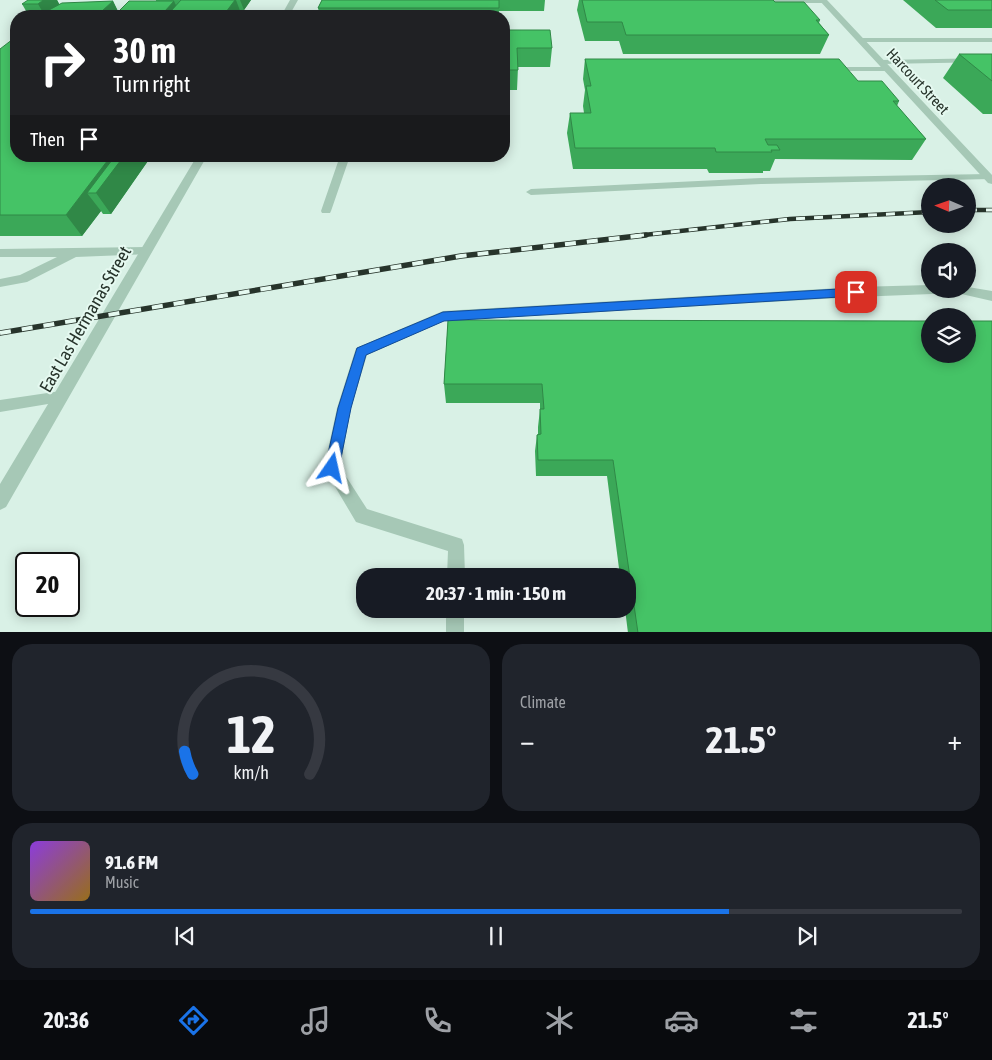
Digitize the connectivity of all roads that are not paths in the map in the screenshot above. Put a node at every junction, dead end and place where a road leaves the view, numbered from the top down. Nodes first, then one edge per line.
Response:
1 (824, 0) edge
2 (751, 1) edge
3 (861, 40) junction
4 (992, 40) edge
5 (992, 60) edge
6 (885, 66) junction
7 (824, 69) edge
8 (198, 162) edge
9 (343, 162) edge
10 (990, 179) edge
11 (531, 192) dead end
12 (326, 211) dead end
13 (146, 251) junction
14 (0, 253) edge
15 (74, 253) junction
16 (0, 283) edge
17 (992, 296) edge
18 (61, 397) junction
19 (0, 406) edge
20 (1, 499) edge
21 (456, 568) edge
22 (455, 618) edge
23 (455, 632) edge

1 - 2 lane
1 - 3 street, Harcourt Street
3 - 4 lane
3 - 6 street, Harcourt Street
5 - 6 lane
6 - 7 lane
6 - 10 street, Harcourt Street
8 - 13 street, East Las Hermanas Street
9 - 12 lane
10 - 11 lane
13 - 15 lane
13 - 18 street, East Las Hermanas Street
14 - 15 lane
15 - 16 lane
17 - 21 lane
18 - 19 lane
18 - 20 street, East Las Hermanas Street
22 - 23 lane

